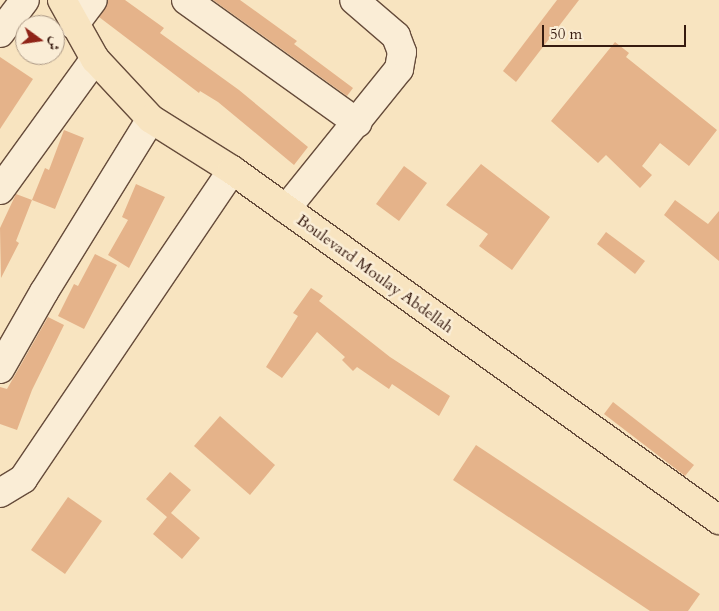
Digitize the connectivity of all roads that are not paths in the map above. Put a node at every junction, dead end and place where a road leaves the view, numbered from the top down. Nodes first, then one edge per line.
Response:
1 (25, 0) edge
2 (62, 0) edge
3 (94, 0) edge
4 (186, 0) edge
5 (354, 0) edge
6 (74, 25) junction
7 (0, 33) edge
8 (95, 59) junction
9 (151, 119) junction
10 (358, 123) junction
11 (232, 170) junction
12 (0, 190) edge
13 (286, 210) junction
14 (0, 369) edge
15 (0, 494) edge
16 (719, 520) edge

1 - 7 street
2 - 6 main road, Boulevard Moulay Abdellah
3 - 6 street
4 - 10 street
5 - 10 street
6 - 8 main road, Boulevard Moulay Abdellah
8 - 9 main road, Boulevard Moulay Abdellah
8 - 12 street
9 - 11 main road, Boulevard Moulay Abdellah
9 - 14 street
10 - 13 street
11 - 13 main road, Boulevard Moulay Abdellah
11 - 15 street
13 - 16 main road, Boulevard Moulay Abdellah

